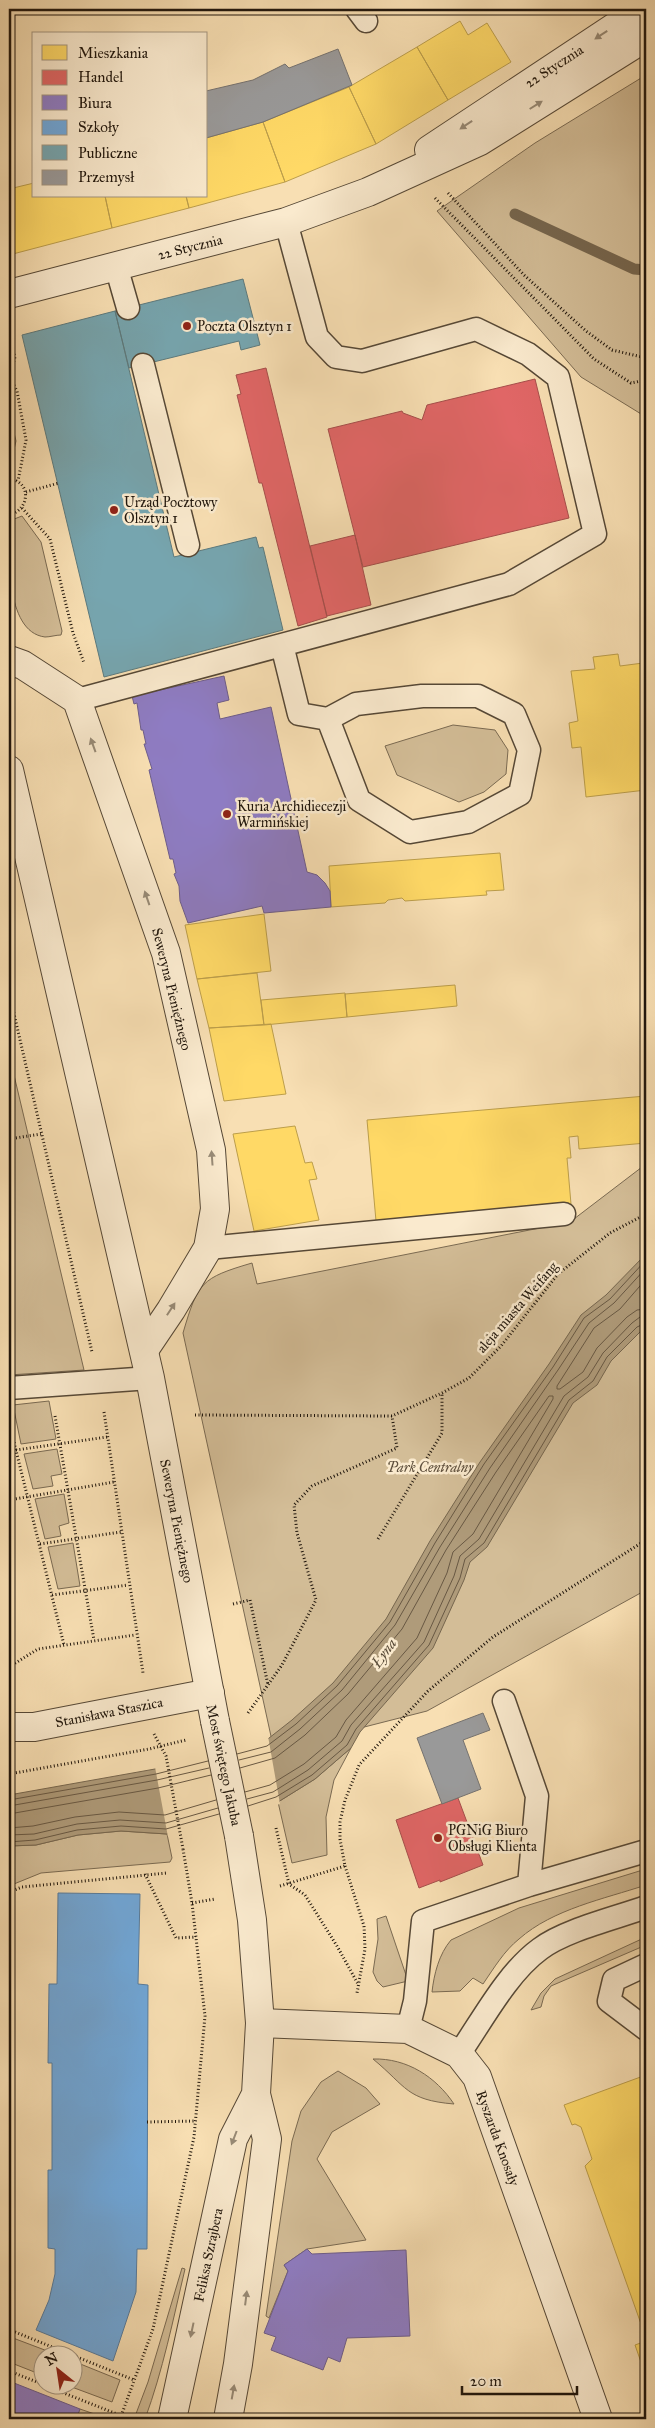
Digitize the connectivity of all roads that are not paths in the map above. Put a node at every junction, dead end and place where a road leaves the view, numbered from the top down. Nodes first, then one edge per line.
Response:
1 (642, 9) edge
2 (646, 37) edge
3 (368, 192) junction
4 (286, 222) junction
5 (116, 266) junction
6 (9, 294) edge
7 (128, 308) dead end
8 (143, 365) dead end
9 (188, 545) dead end
10 (282, 645) junction
11 (9, 660) edge
12 (77, 700) junction
13 (328, 719) junction
14 (9, 770) edge
15 (564, 1214) dead end
16 (208, 1248) junction
17 (144, 1350) junction
18 (150, 1378) junction
19 (9, 1388) edge
20 (210, 1693) junction
21 (504, 1701) dead end
22 (9, 1728) edge
23 (239, 1836) joint
24 (646, 1851) edge
25 (529, 1885) junction
26 (646, 1907) edge
27 (646, 1965) edge
28 (260, 2023) junction
29 (646, 2029) edge
30 (408, 2030) junction
31 (460, 2054) junction
32 (256, 2094) junction
33 (172, 2419) edge
34 (228, 2419) edge
35 (598, 2419) edge

1 -> 3 street, 22 Stycznia
3 -> 2 street, 22 Stycznia
3 - 4 street, 22 Stycznia
4 - 5 street, 22 Stycznia
4 - 10 lane
5 - 6 street, 22 Stycznia
5 - 7 lane
8 - 9 lane
10 - 12 lane
10 - 13 lane
11 - 12 street
16 -> 12 street, Seweryna Pieniężnego
13 - 13 lane
14 - 17 street, Seweryna Pieniężnego
15 - 16 lane
17 -> 16 street, Seweryna Pieniężnego
17 - 18 street, Seweryna Pieniężnego
18 - 19 lane
18 - 20 street, Seweryna Pieniężnego
20 - 22 street, Stanisława Staszica
20 - 23 street, Most świętego Jakuba, bridge
21 - 25 lane
23 - 28 street, Feliksa Szrajbera
24 - 25 lane
25 - 30 lane
26 - 31 lane
27 - 29 lane
28 - 30 street, Ryszarda Knosały
28 - 32 street, Feliksa Szrajbera
30 - 31 street, Ryszarda Knosały
31 - 35 street, Ryszarda Knosały
32 -> 33 street, Feliksa Szrajbera
34 -> 32 street, Feliksa Szrajbera

